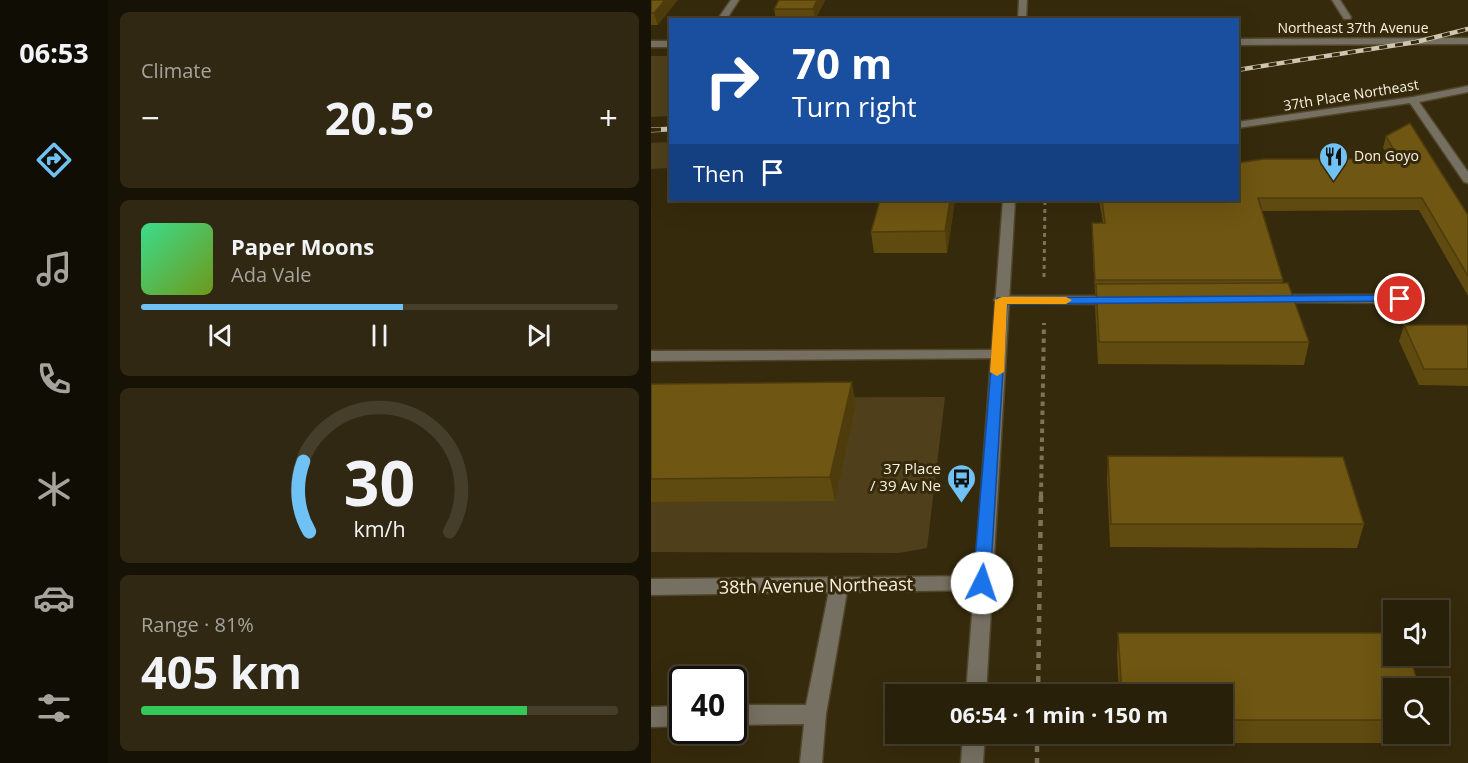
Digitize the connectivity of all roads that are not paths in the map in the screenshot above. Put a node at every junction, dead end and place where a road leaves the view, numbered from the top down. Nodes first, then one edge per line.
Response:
1 (735, 0) edge
2 (1023, 0) edge
3 (1339, 0) edge
4 (1347, 16) dead end
5 (722, 18) edge
6 (1022, 18) edge
7 (1468, 41) edge
8 (1239, 42) edge
9 (651, 44) edge
10 (669, 44) edge
11 (1467, 90) edge
12 (1413, 100) junction
13 (1239, 125) edge
14 (1468, 180) edge
15 (1009, 201) edge
16 (1257, 299) edge
17 (1400, 299) dead end
18 (1002, 300) junction
19 (1127, 300) edge
20 (998, 355) junction
21 (651, 356) edge
22 (982, 583) junction
23 (839, 586) junction
24 (651, 587) edge
25 (977, 684) edge
26 (815, 714) junction
27 (747, 715) edge
28 (669, 716) edge
29 (651, 717) edge
30 (973, 744) edge
31 (811, 763) edge
32 (972, 763) edge

1 - 5 street
2 - 6 street
3 - 4 street
7 - 8 street, Northeast 37th Avenue
9 - 10 street
11 - 12 street, 37th Place Northeast
12 - 13 street, 37th Place Northeast
12 - 14 street
15 - 18 street
16 - 17 street
18 - 19 street
18 - 20 street
20 - 21 street
20 - 22 street
22 - 23 street, 38th Avenue Northeast
22 - 25 street
23 - 24 street, 38th Avenue Northeast
23 - 26 street
26 - 27 street
26 - 31 street
28 - 29 street
30 - 32 street

